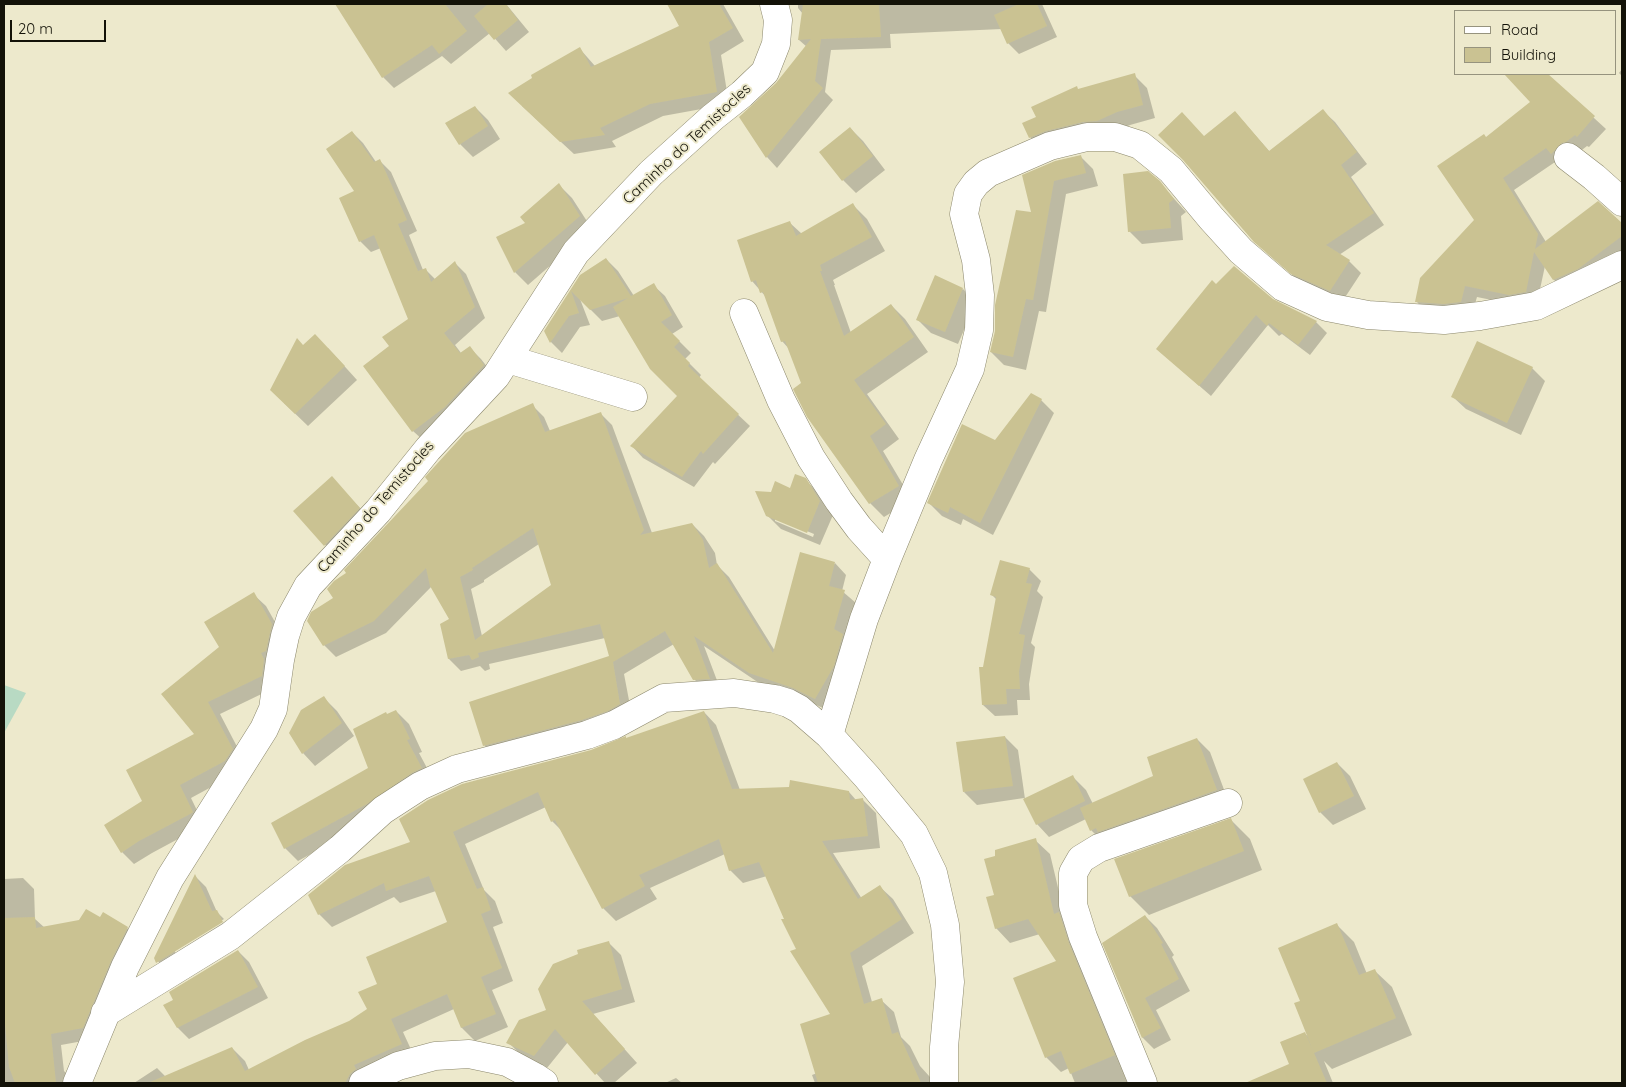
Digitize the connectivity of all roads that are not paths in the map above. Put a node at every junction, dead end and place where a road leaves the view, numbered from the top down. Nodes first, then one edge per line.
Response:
1 (774, 4) edge
2 (1568, 157) dead end
3 (1622, 202) edge
4 (1622, 265) edge
5 (744, 313) dead end
6 (508, 359) junction
7 (633, 397) dead end
8 (887, 559) junction
9 (829, 735) junction
10 (1228, 803) dead end
11 (105, 1013) junction
12 (77, 1083) edge
13 (363, 1083) edge
14 (544, 1083) edge
15 (944, 1083) edge
16 (1143, 1083) edge

1 - 6 street, Caminho do Temistocles
2 - 3 street
4 - 8 street
5 - 8 street
6 - 7 street
6 - 11 street, Caminho do Temistocles
8 - 9 street
9 - 11 street
9 - 15 street
10 - 16 street
11 - 12 street, Caminho do Temistocles
13 - 14 street

